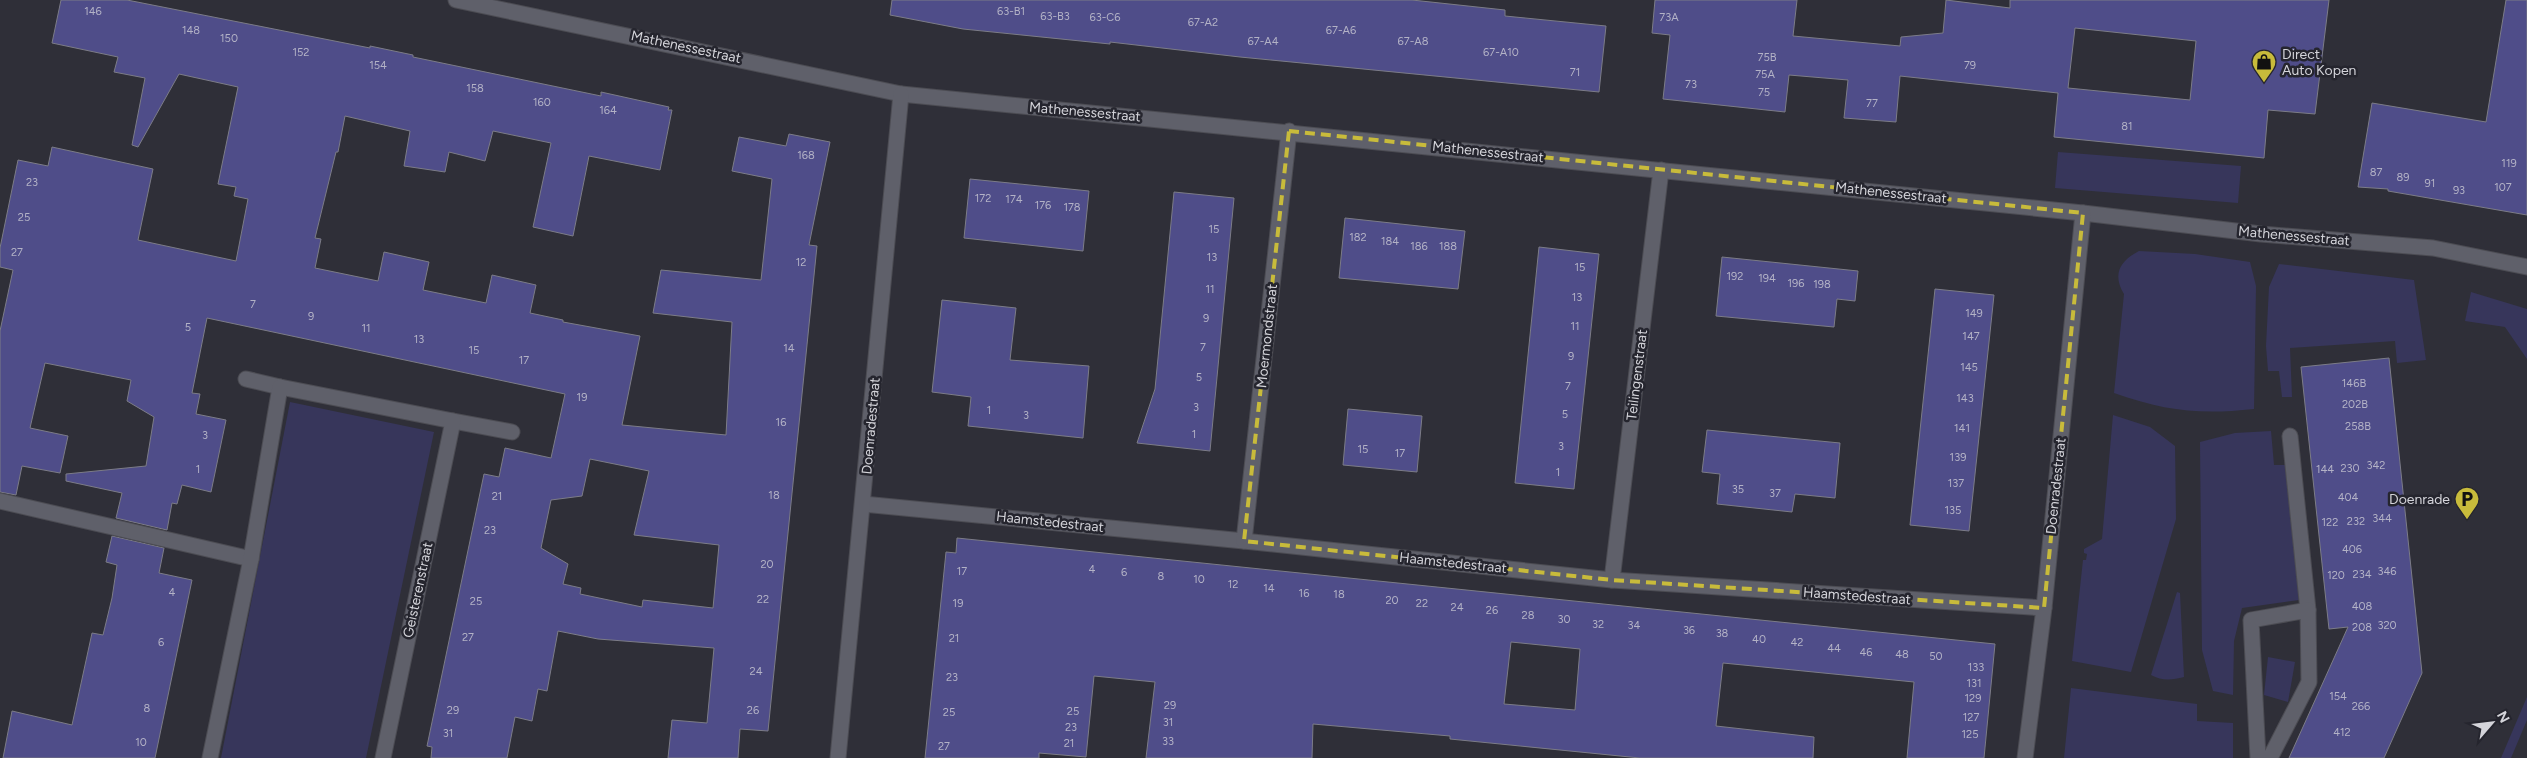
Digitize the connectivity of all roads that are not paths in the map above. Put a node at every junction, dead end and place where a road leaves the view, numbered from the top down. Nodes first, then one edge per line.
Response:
1 (456, 0) edge
2 (900, 94) junction
3 (1289, 131) junction
4 (1661, 170) junction
5 (2083, 213) junction
6 (2527, 267) edge
7 (246, 379) dead end
8 (280, 387) junction
9 (453, 421) junction
10 (512, 432) dead end
11 (2290, 436) dead end
12 (0, 501) edge
13 (864, 504) junction
14 (1244, 541) junction
15 (251, 559) junction
16 (1612, 580) junction
17 (2044, 608) junction
18 (2308, 610) junction
19 (210, 758) edge
20 (383, 758) edge
21 (838, 758) edge
22 (2025, 758) edge
23 (2258, 758) edge
24 (2270, 758) edge

1 - 2 street, Mathenessestraat
2 - 3 street, Mathenessestraat
2 - 13 street, Doenradestraat
3 - 4 street, Mathenessestraat
3 - 14 street, Moermondstraat
4 - 5 street, Mathenessestraat
4 - 16 street, Teilingenstraat
5 - 6 street, Mathenessestraat
5 - 17 street, Doenradestraat
7 - 8 street
8 - 9 street
8 - 15 street
9 - 10 street
9 - 20 street, Geisterenstraat
11 - 18 street
12 - 15 street
13 - 14 street, Haamstedestraat
13 - 21 street, Doenradestraat
14 - 16 street, Haamstedestraat
15 - 19 street
16 - 17 street, Haamstedestraat
17 - 22 street, Doenradestraat
18 - 23 street
18 - 24 street

